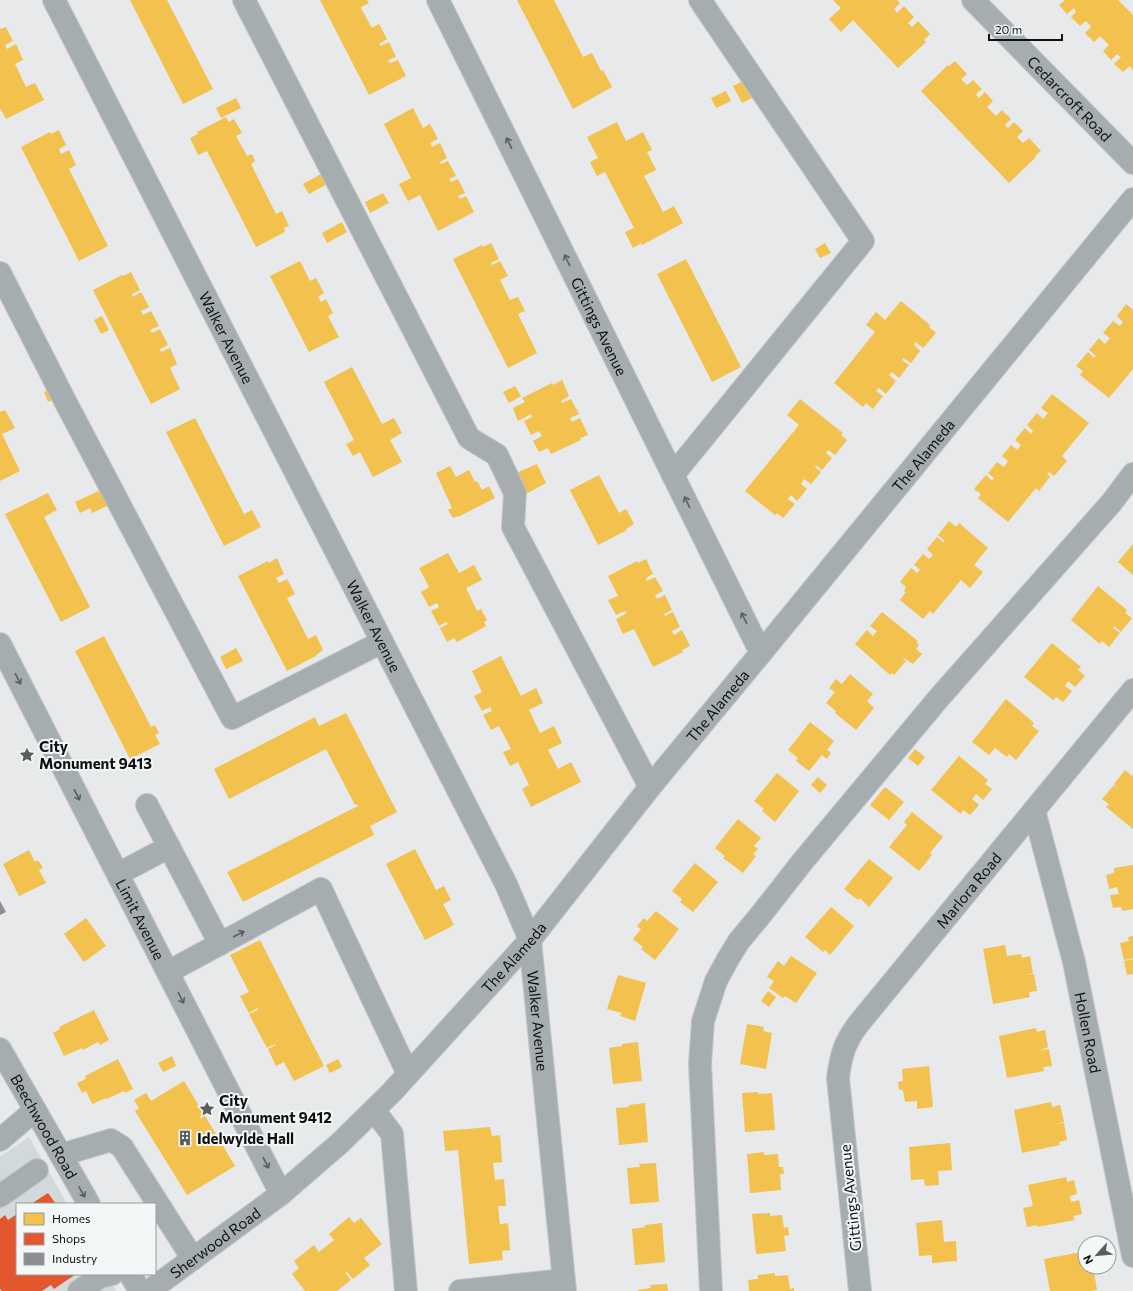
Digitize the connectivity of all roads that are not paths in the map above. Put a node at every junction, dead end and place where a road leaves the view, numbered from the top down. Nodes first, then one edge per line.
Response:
1 (54, 0) edge
2 (244, 0) edge
3 (438, 0) edge
4 (700, 0) edge
5 (973, 0) edge
6 (1133, 163) edge
7 (1133, 199) edge
8 (0, 273) edge
9 (1133, 474) edge
10 (673, 475) junction
11 (382, 642) junction
12 (0, 644) edge
13 (761, 653) junction
14 (1133, 690) edge
15 (650, 787) junction
16 (147, 805) dead end
17 (1034, 810) junction
18 (169, 847) junction
19 (118, 874) junction
20 (530, 940) junction
21 (220, 944) junction
22 (168, 972) junction
23 (0, 1049) edge
24 (408, 1074) junction
25 (840, 1104) joint
26 (35, 1110) junction
27 (374, 1110) junction
28 (0, 1140) edge
29 (61, 1155) junction
30 (36, 1170) dead end
31 (281, 1194) junction
32 (0, 1196) edge
33 (88, 1203) edge
34 (1133, 1256) edge
35 (193, 1259) junction
36 (108, 1275) edge
37 (131, 1275) edge
38 (565, 1286) edge
39 (79, 1291) edge
40 (140, 1291) edge
41 (149, 1291) edge
42 (406, 1291) edge
43 (460, 1291) edge
44 (711, 1291) edge
45 (860, 1291) edge

1 - 11 street, Walker Avenue
2 - 15 street
10 -> 3 street, Gittings Avenue
4 - 10 street
5 - 6 street, Cedarcroft Road
7 - 13 street, The Alameda
8 - 11 street
9 - 44 street
13 -> 10 street, Gittings Avenue
11 - 20 street, Walker Avenue
12 -> 19 street, Limit Avenue
13 - 15 street, The Alameda
14 - 17 street, Marlora Road
15 - 20 street, The Alameda
16 - 18 street
17 - 25 street, Marlora Road
17 - 34 street, Hollen Road
18 - 19 street
18 - 21 street
19 - 22 street, Limit Avenue
20 - 24 street, The Alameda
20 - 38 street, Walker Avenue
21 - 22 street
21 -> 24 street
22 -> 31 street, Limit Avenue
23 - 26 street, Beechwood Road
24 - 27 street, The Alameda
25 - 45 street, Gittings Avenue
26 - 28 street
26 - 29 street, Beechwood Road
27 - 31 street, The Alameda
27 - 42 street
29 -> 33 street, Beechwood Road
29 - 35 street
30 - 32 street
31 - 35 street, Sherwood Road
35 - 41 street, Sherwood Road
36 - 39 street
37 - 40 street
38 - 43 street

